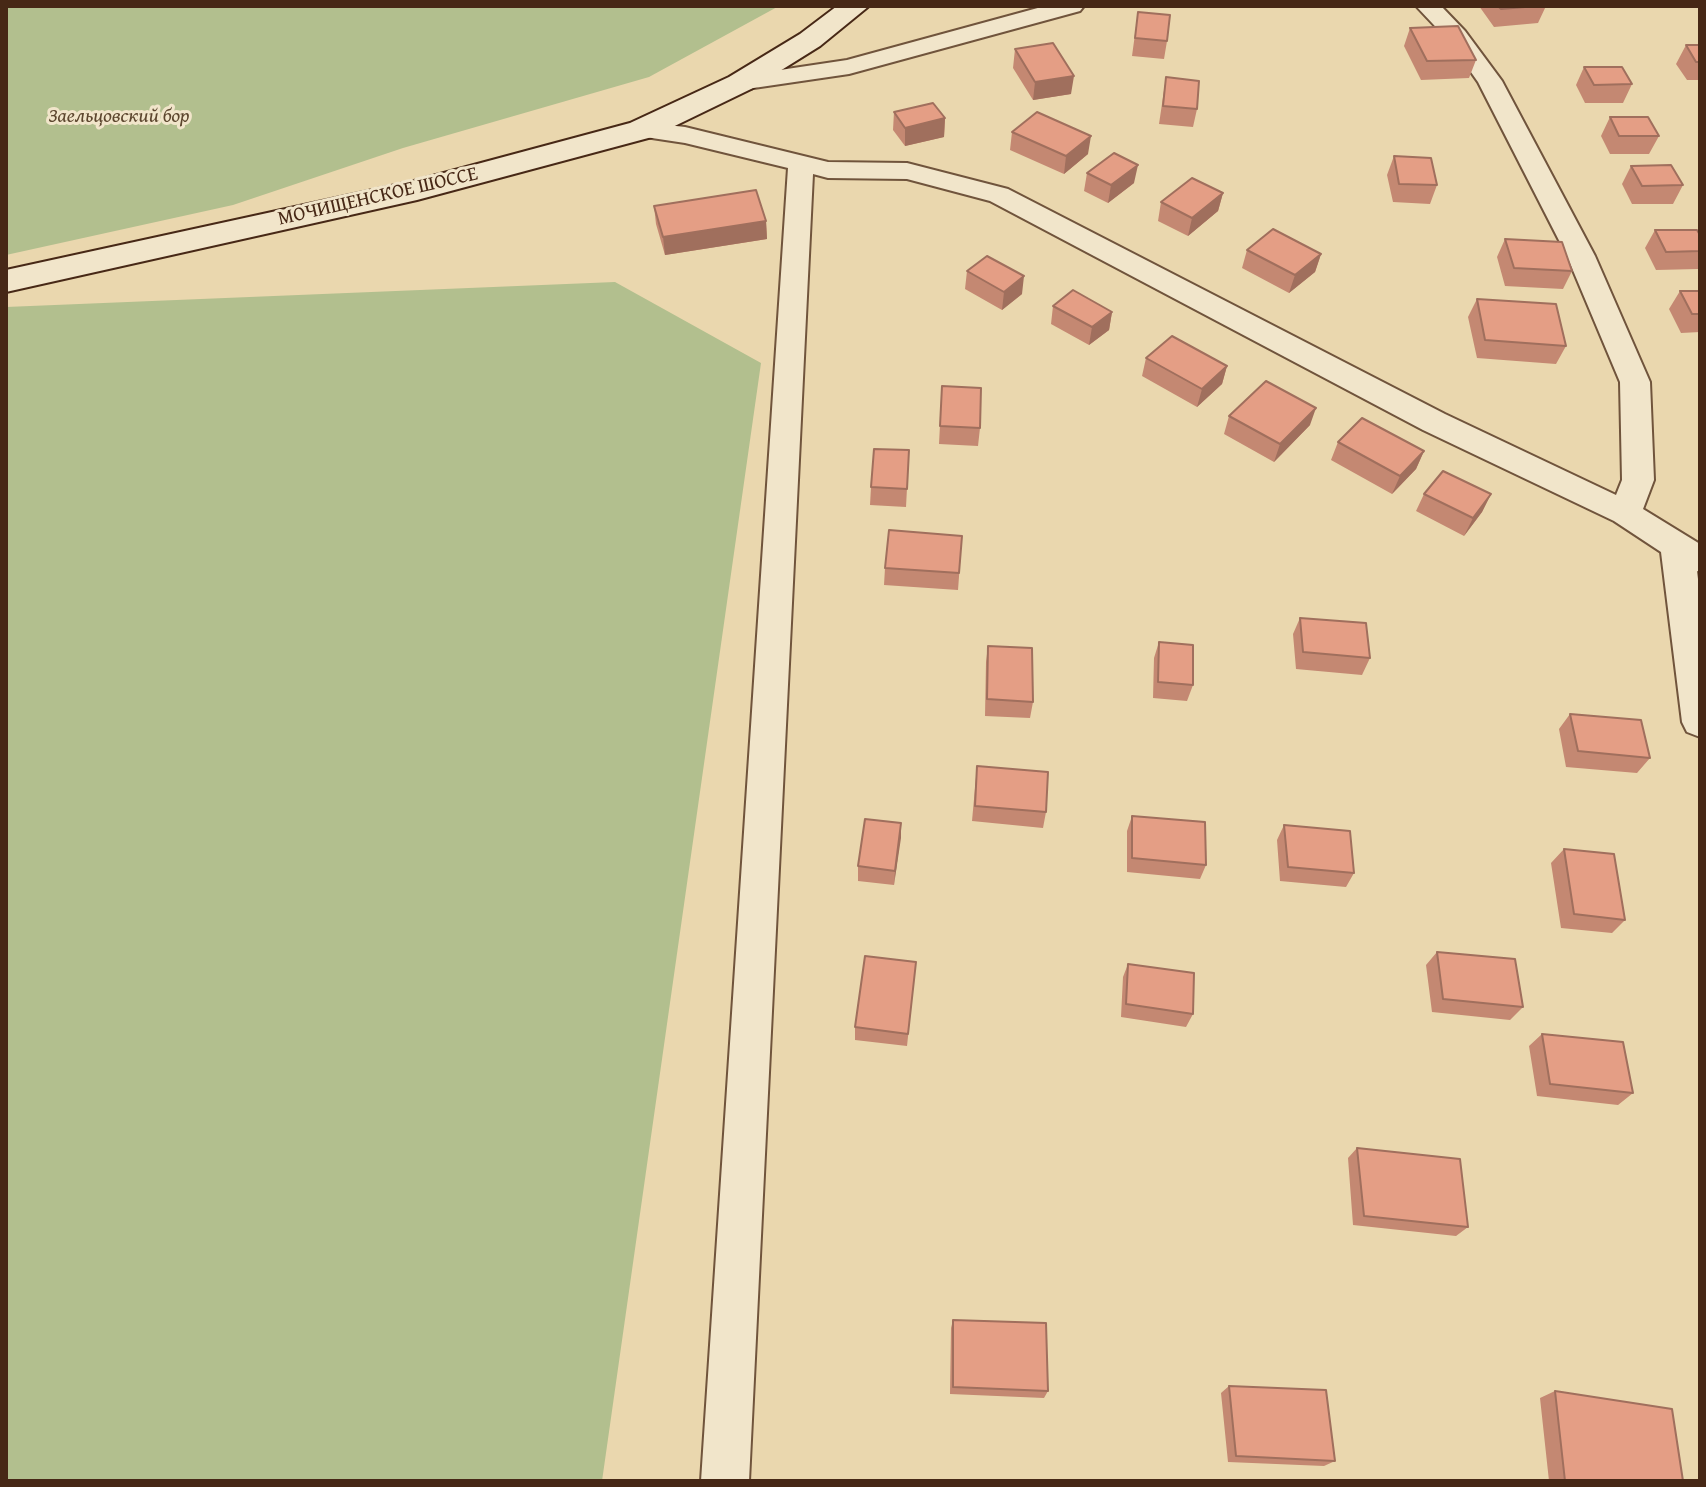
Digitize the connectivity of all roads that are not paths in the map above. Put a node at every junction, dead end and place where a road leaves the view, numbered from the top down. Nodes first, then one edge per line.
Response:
1 (855, 6) edge
2 (1072, 6) edge
3 (1428, 6) edge
4 (740, 83) junction
5 (641, 130) junction
6 (801, 163) junction
7 (6, 281) edge
8 (1625, 513) junction
9 (1688, 554) edge
10 (1700, 722) edge
11 (725, 1481) edge

1 - 4 street, МОЧИЩЕНСКОЕ ШОССЕ
2 - 4 street
3 - 8 street
4 - 5 street, МОЧИЩЕНСКОЕ ШОССЕ
5 - 6 street
5 - 7 street, МОЧИЩЕНСКОЕ ШОССЕ
6 - 8 street
6 - 11 street
8 - 9 street
9 - 10 street

